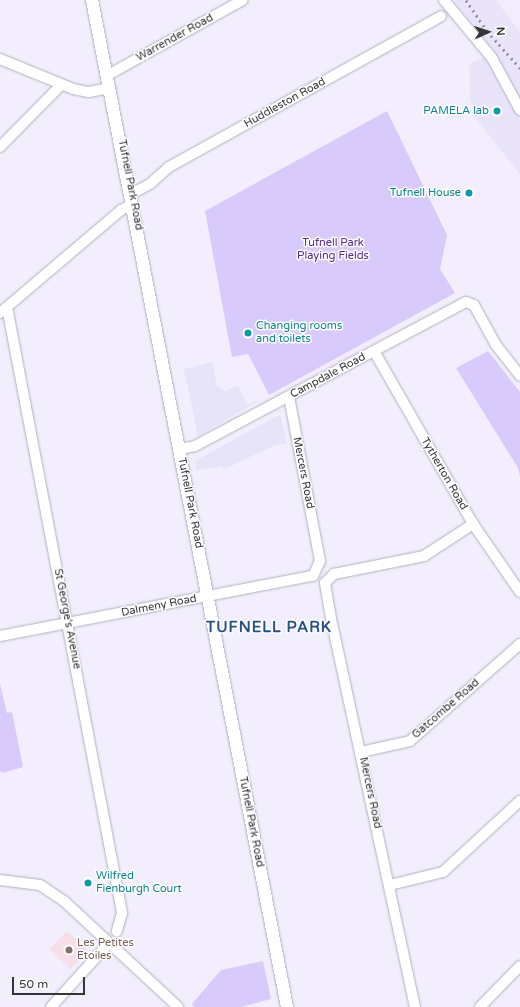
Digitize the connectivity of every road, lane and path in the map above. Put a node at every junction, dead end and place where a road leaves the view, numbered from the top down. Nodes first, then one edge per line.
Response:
1 (92, 0) edge
2 (242, 0) edge
3 (444, 0) edge
4 (441, 16) dead end
5 (0, 59) edge
6 (108, 75) junction
7 (60, 86) junction
8 (110, 88) junction
9 (520, 110) edge
10 (0, 147) edge
11 (132, 199) junction
12 (3, 310) edge
13 (374, 351) junction
14 (520, 376) edge
15 (289, 397) junction
16 (180, 449) junction
17 (473, 524) junction
18 (316, 573) joint
19 (520, 592) edge
20 (208, 596) junction
21 (68, 623) junction
22 (0, 636) edge
23 (520, 644) edge
24 (361, 752) junction
25 (520, 801) edge
26 (0, 880) edge
27 (390, 885) junction
28 (116, 931) dead end
29 (109, 943) junction
30 (520, 966) edge
31 (51, 1007) edge
32 (178, 1007) edge
33 (287, 1007) edge
34 (415, 1007) edge
35 (480, 1007) edge

1 - 6 street, Tufnell Park Road
2 - 6 street, Warrender Road
3 - 9 street
4 - 11 street, Huddleston Road
5 - 7 street
6 - 8 street, Tufnell Park Road
7 - 8 street
7 - 10 street
8 - 11 street, Tufnell Park Road
11 - 12 street, Huddleston Road
11 - 16 street, Tufnell Park Road
12 - 21 street, St George's Avenue
13 - 14 street, Campdale Road
13 - 15 street, Campdale Road
13 - 17 street, Tytherton Road
15 - 16 street, Campdale Road
15 - 18 street, Mercers Road
16 - 20 street, Tufnell Park Road
17 - 19 street, Tytherton Road
17 - 24 street, Mercers Road
18 - 20 street, Dalmeny Road
20 - 21 street, Dalmeny Road
20 - 33 street, Tufnell Park Road
21 - 22 street, Dalmeny Road
21 - 28 street, St George's Avenue
23 - 24 street, Gatcombe Road
24 - 27 street, Mercers Road
25 - 27 street
26 - 29 street
27 - 34 street, Mercers Road
29 - 31 street
29 - 32 street
30 - 35 street

